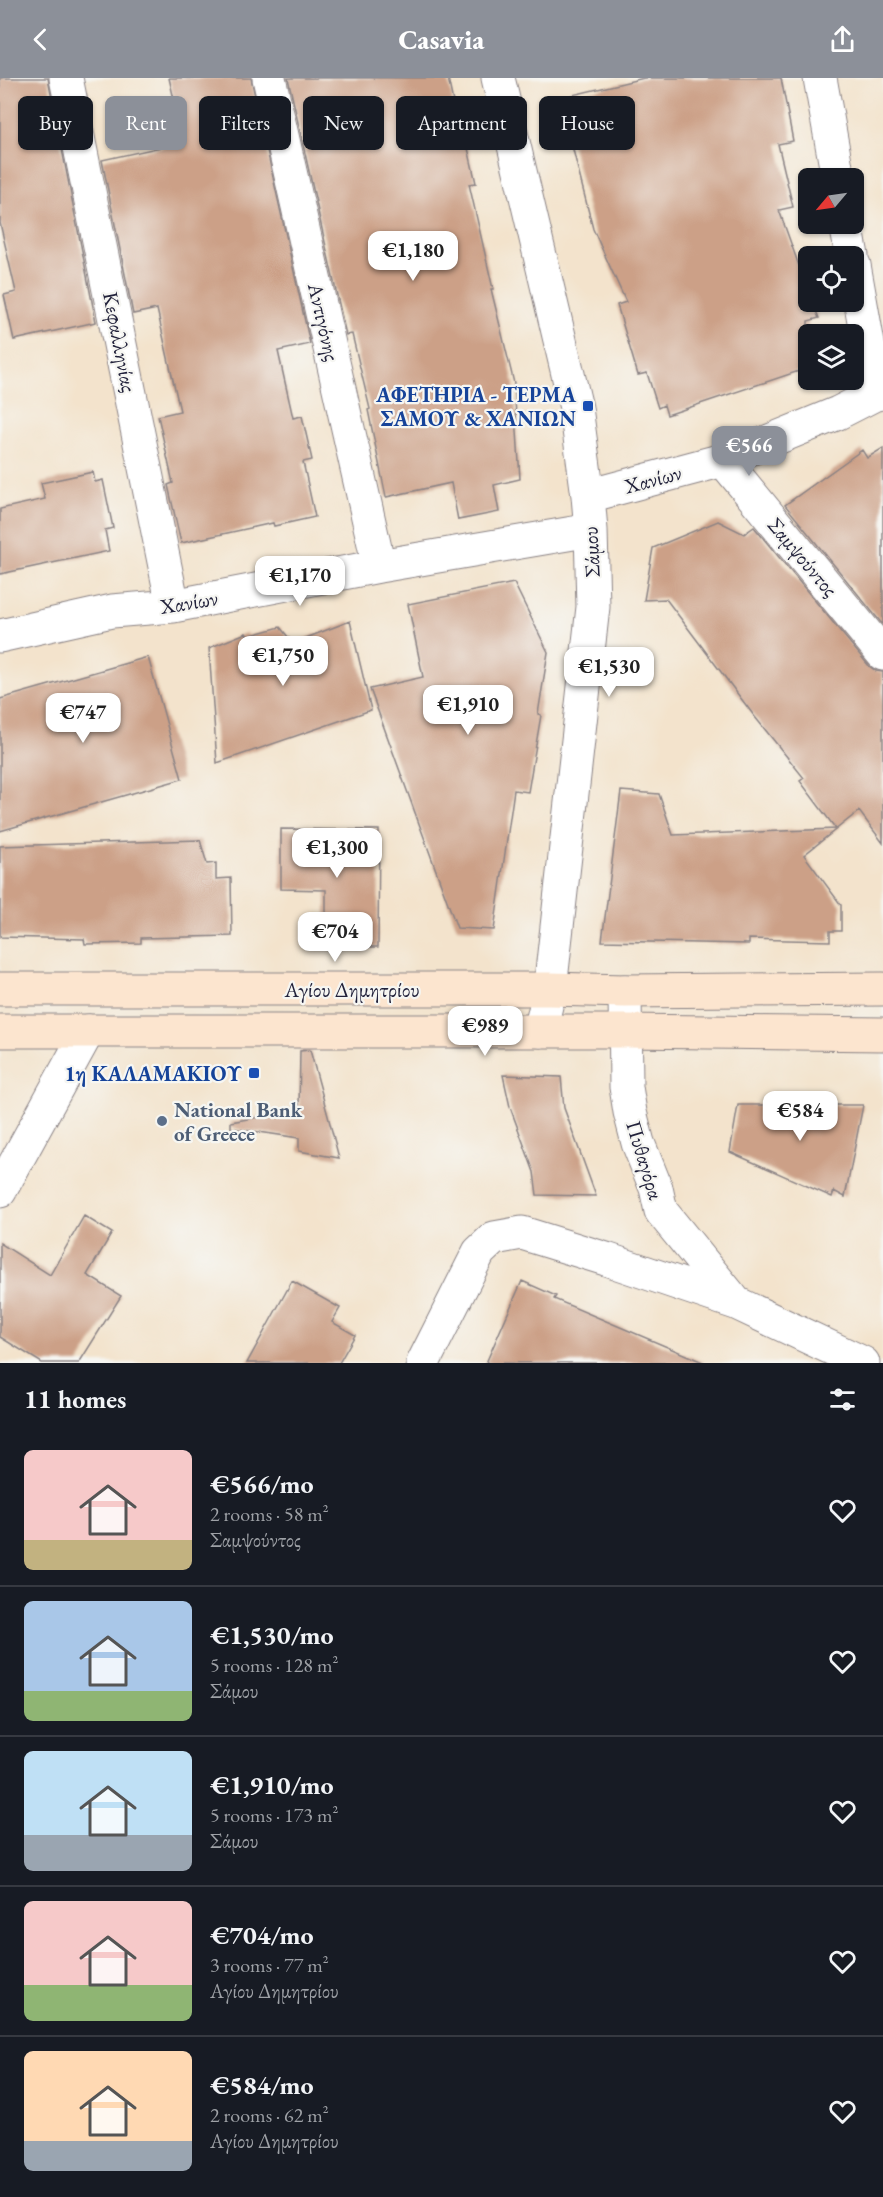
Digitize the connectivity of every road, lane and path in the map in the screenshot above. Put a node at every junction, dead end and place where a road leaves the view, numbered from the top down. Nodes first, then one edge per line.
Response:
1 (66, 78) edge
2 (269, 78) edge
3 (498, 78) edge
4 (820, 78) edge
5 (836, 168) edge
6 (864, 312) edge
7 (880, 392) edge
8 (723, 460) junction
9 (588, 496) junction
10 (591, 530) junction
11 (379, 566) junction
12 (173, 606) junction
13 (0, 636) edge
14 (883, 654) edge
15 (550, 988) junction
16 (0, 989) edge
17 (883, 989) edge
18 (625, 991) junction
19 (0, 1031) edge
20 (88, 1031) junction
21 (540, 1031) junction
22 (626, 1031) junction
23 (883, 1034) edge
24 (0, 1191) edge
25 (736, 1303) junction
26 (423, 1363) edge
27 (863, 1363) edge

1 - 12 street, Κεφαλληνίας
2 - 11 street, Αντιγόνης
3 - 9 street, Σάμου
4 - 5 street
6 - 7 street
7 - 8 street, Χανίων
8 - 9 street, Χανίων
8 - 14 street, Σαμψούντος
9 - 10 street, Σάμου
10 - 11 street, Χανίων
10 - 15 street, Σάμου
11 - 12 street, Χανίων
12 - 13 street, Χανίων
15 - 16 main road, Αγίου Δημητρίου
15 - 18 main road, Αγίου Δημητρίου
15 - 21 street, Σάμου
17 - 18 main road, Αγίου Δημητρίου
18 - 22 street, Πυθαγόρα
19 - 20 main road, Αγίου Δημητρίου
20 - 21 main road, Αγίου Δημητρίου
20 - 24 street
21 - 22 main road, Αγίου Δημητρίου
22 - 23 main road, Αγίου Δημητρίου
22 - 25 street, Πυθαγόρα
25 - 26 street, Πυθαγόρα
25 - 27 street, Πυθαγόρα

